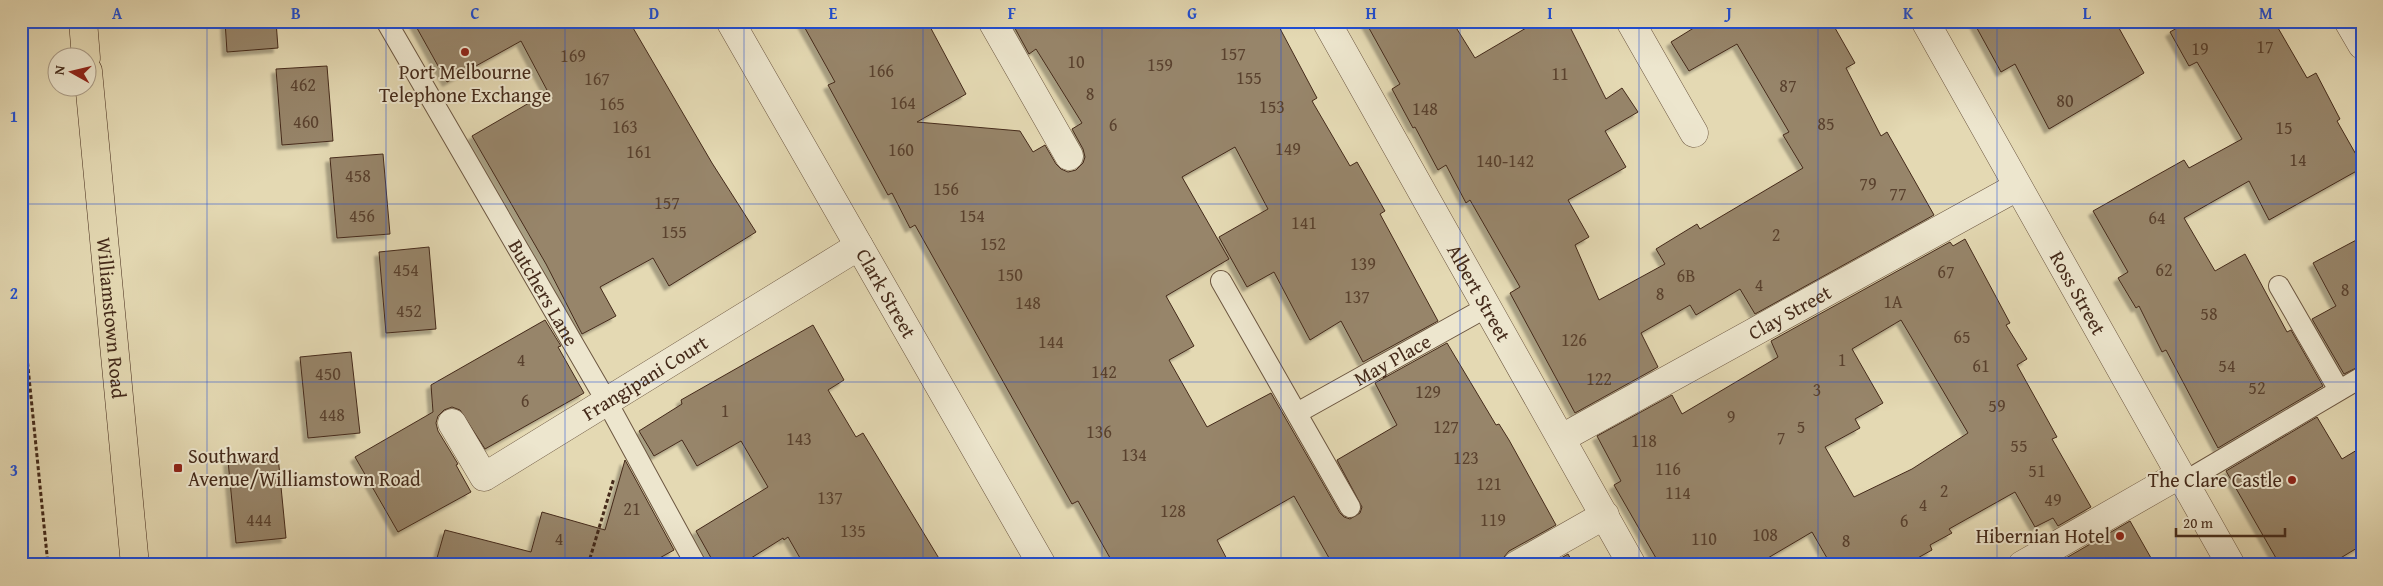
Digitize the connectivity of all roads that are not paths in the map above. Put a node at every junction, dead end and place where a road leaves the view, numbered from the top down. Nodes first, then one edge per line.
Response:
1 (83, 21) edge
2 (386, 21) edge
3 (730, 21) edge
4 (992, 21) edge
5 (1326, 21) edge
6 (1630, 21) edge
7 (1925, 21) edge
8 (2348, 21) edge
9 (2362, 45) edge
10 (85, 48) edge
11 (91, 98) edge
12 (1694, 132) dead end
13 (1069, 156) dead end
14 (2017, 187) junction
15 (859, 246) junction
16 (1221, 281) dead end
17 (2279, 286) dead end
18 (1487, 307) junction
19 (2362, 377) edge
20 (2339, 390) junction
21 (606, 402) junction
22 (1297, 413) junction
23 (452, 423) dead end
24 (1562, 438) junction
25 (2181, 478) junction
26 (1350, 507) dead end
27 (1605, 515) junction
28 (135, 565) edge
29 (696, 565) edge
30 (1042, 565) edge
31 (1517, 565) edge
32 (1632, 565) edge
33 (2022, 565) edge
34 (2231, 565) edge

1 - 10 main road
2 - 21 lane, Butchers Lane
3 - 15 street, Clark Street
4 - 13 street
5 - 18 street, Albert Street
6 - 12 street
7 - 14 street, Ross Street
8 - 9 street
11 - 28 main road, Williamstown Road
14 - 24 street, Clay Street
14 - 25 street, Ross Street
15 - 21 street, Frangipani Court
15 - 30 street, Clark Street
16 - 22 lane
17 - 20 lane
18 - 22 lane, May Place
18 - 24 street, Albert Street
19 - 20 lane
20 - 25 lane
21 - 23 street, Frangipani Court
21 - 29 lane, Butchers Lane
22 - 26 lane
24 - 27 street, Albert Street
25 - 33 street
25 - 34 street, Ross Street
27 - 31 street
27 - 32 street, Albert Street

